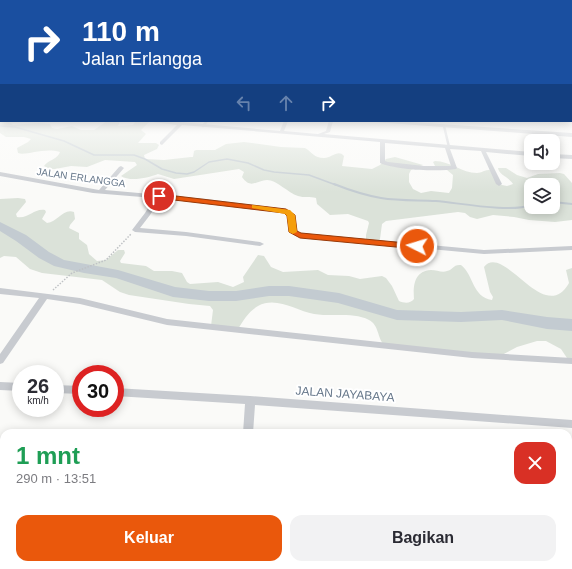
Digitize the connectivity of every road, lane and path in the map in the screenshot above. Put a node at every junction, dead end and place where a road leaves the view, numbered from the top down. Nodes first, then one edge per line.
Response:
1 (166, 139) edge
2 (351, 139) edge
3 (446, 139) edge
4 (383, 141) junction
5 (162, 143) dead end
6 (448, 147) junction
7 (483, 150) junction
8 (524, 153) edge
9 (560, 156) edge
10 (572, 157) edge
11 (122, 168) dead end
12 (0, 174) edge
13 (499, 184) dead end
14 (100, 192) junction
15 (159, 196) junction
16 (135, 230) junction
17 (260, 244) dead end
18 (572, 248) edge
19 (0, 291) edge
20 (45, 296) junction
21 (0, 361) edge
22 (572, 361) edge
23 (0, 386) edge
24 (12, 387) edge
25 (124, 393) edge
26 (250, 400) junction
27 (572, 424) edge
28 (248, 429) edge

1 - 5 street
2 - 4 street
3 - 6 lane
4 - 6 street
4 - 6 street
6 - 7 street
7 - 8 street
7 - 13 street
9 - 10 street
11 - 14 street
12 - 14 street, JALAN ERLANGGA
14 - 15 street, JALAN ERLANGGA
15 - 16 street
15 - 18 street, JALAN ERLANGGA
16 - 17 street
16 - 20 path
19 - 20 street
20 - 21 street
20 - 22 street
23 - 24 street
25 - 26 street, JALAN JAYABAYA
26 - 27 street, JALAN JAYABAYA
26 - 28 street

